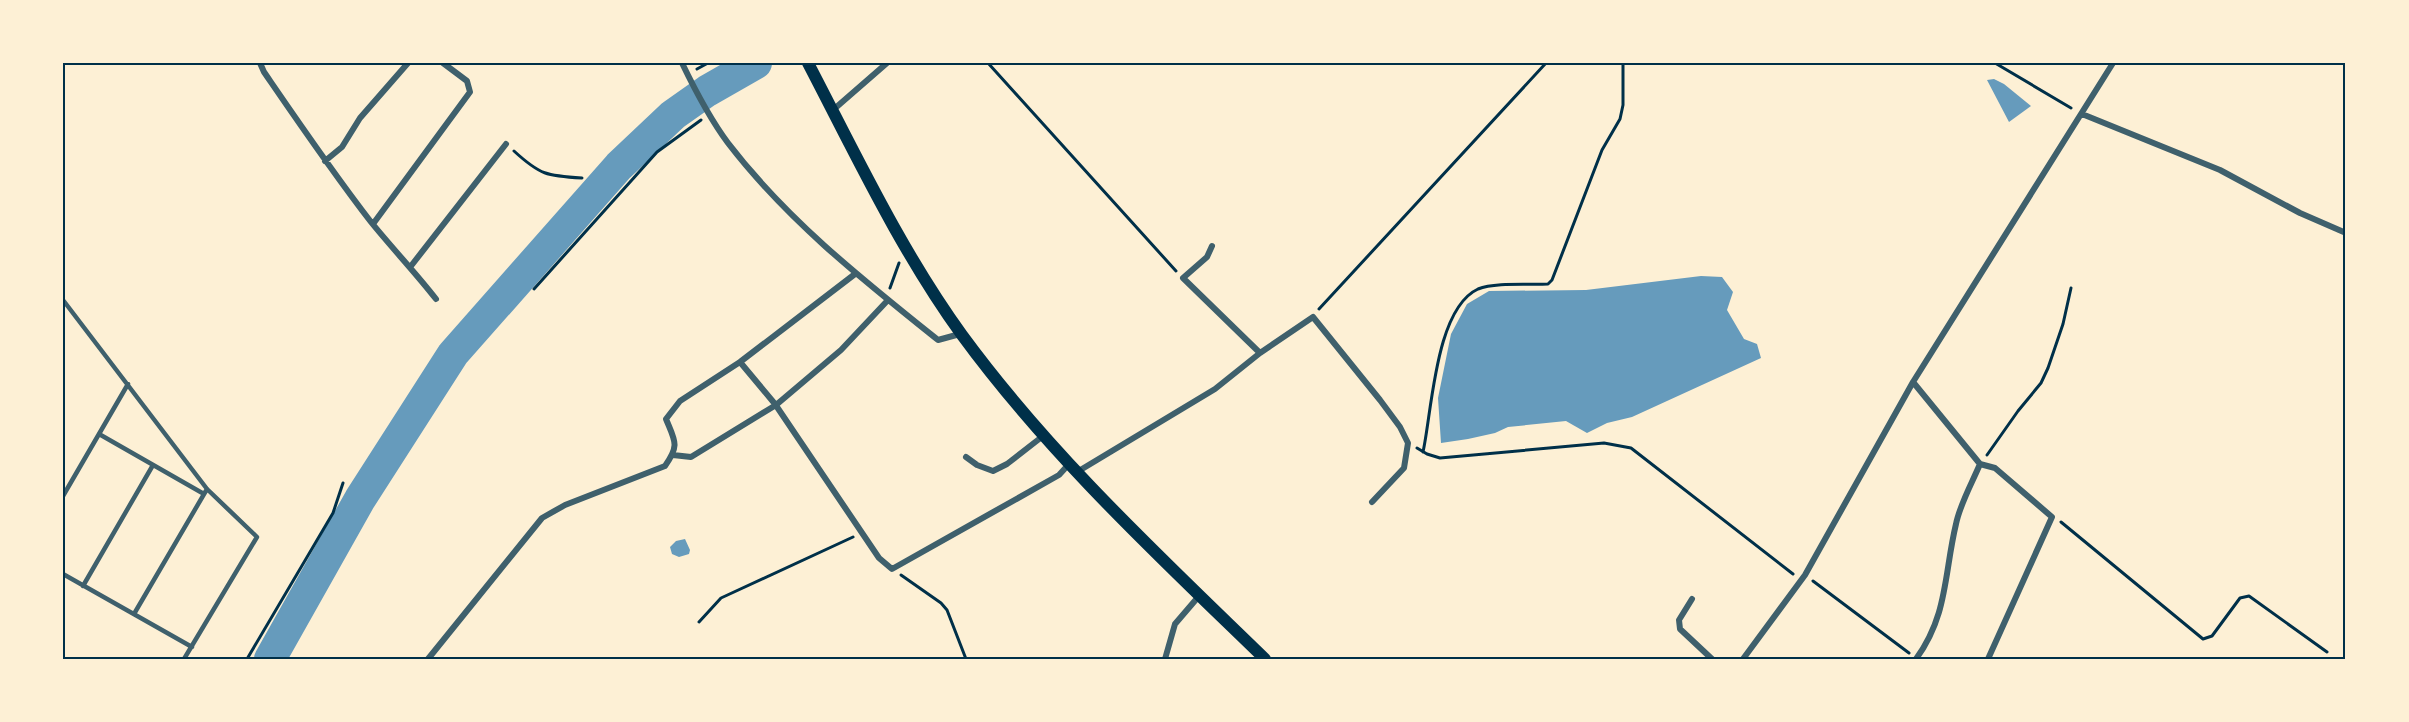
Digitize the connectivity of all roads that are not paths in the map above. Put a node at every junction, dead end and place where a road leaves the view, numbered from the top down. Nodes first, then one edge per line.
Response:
1 (260, 63) edge
2 (408, 63) edge
3 (443, 63) edge
4 (682, 63) edge
5 (808, 63) edge
6 (887, 63) edge
7 (2113, 63) edge
8 (833, 111) junction
9 (2082, 114) junction
10 (506, 144) road end
11 (326, 161) junction
12 (372, 224) junction
13 (2346, 233) edge
14 (1212, 246) dead end
15 (411, 266) junction
16 (855, 274) junction
17 (886, 298) junction
18 (436, 299) dead end
19 (63, 300) edge
20 (961, 333) junction
21 (1260, 353) junction
22 (740, 362) junction
23 (1913, 382) junction
24 (128, 384) junction
25 (776, 405) junction
26 (99, 434) junction
27 (1043, 436) junction
28 (673, 455) junction
29 (966, 457) dead end
30 (1980, 464) junction
31 (153, 465) junction
32 (1073, 468) junction
33 (205, 491) junction
34 (63, 496) edge
35 (1372, 502) dead end
36 (63, 574) edge
37 (84, 586) junction
38 (1200, 595) junction
39 (1692, 599) dead end
40 (134, 614) junction
41 (192, 646) junction
42 (184, 659) edge
43 (428, 659) edge
44 (1165, 659) edge
45 (1265, 659) edge
46 (1712, 659) edge
47 (1743, 659) edge
48 (1916, 659) edge
49 (1988, 659) edge

1 - 11 street
2 - 11 street
3 - 12 street
4 - 16 street
5 - 8 main road
6 - 8 street
7 - 9 street
8 - 20 main road
9 - 13 street
9 - 23 street
10 - 15 street
11 - 12 street
12 - 15 street
14 - 21 street
15 - 18 street
16 - 17 street
16 - 22 street
17 - 20 street
17 - 25 street
19 - 24 lane
20 - 27 main road
21 - 32 street
21 - 35 street
22 - 25 street
22 - 28 street
23 - 30 street
23 - 47 street
24 - 26 lane
24 - 33 lane
25 - 28 street
25 - 32 street
26 - 31 lane
26 - 34 lane
27 - 29 street
27 - 32 main road
28 - 43 street
30 - 48 street
30 - 49 street
31 - 33 lane
31 - 37 lane
32 - 38 main road
33 - 40 lane
33 - 41 lane
36 - 37 lane
37 - 40 lane
38 - 44 street
38 - 45 main road
39 - 46 street
40 - 41 lane
41 - 42 lane

